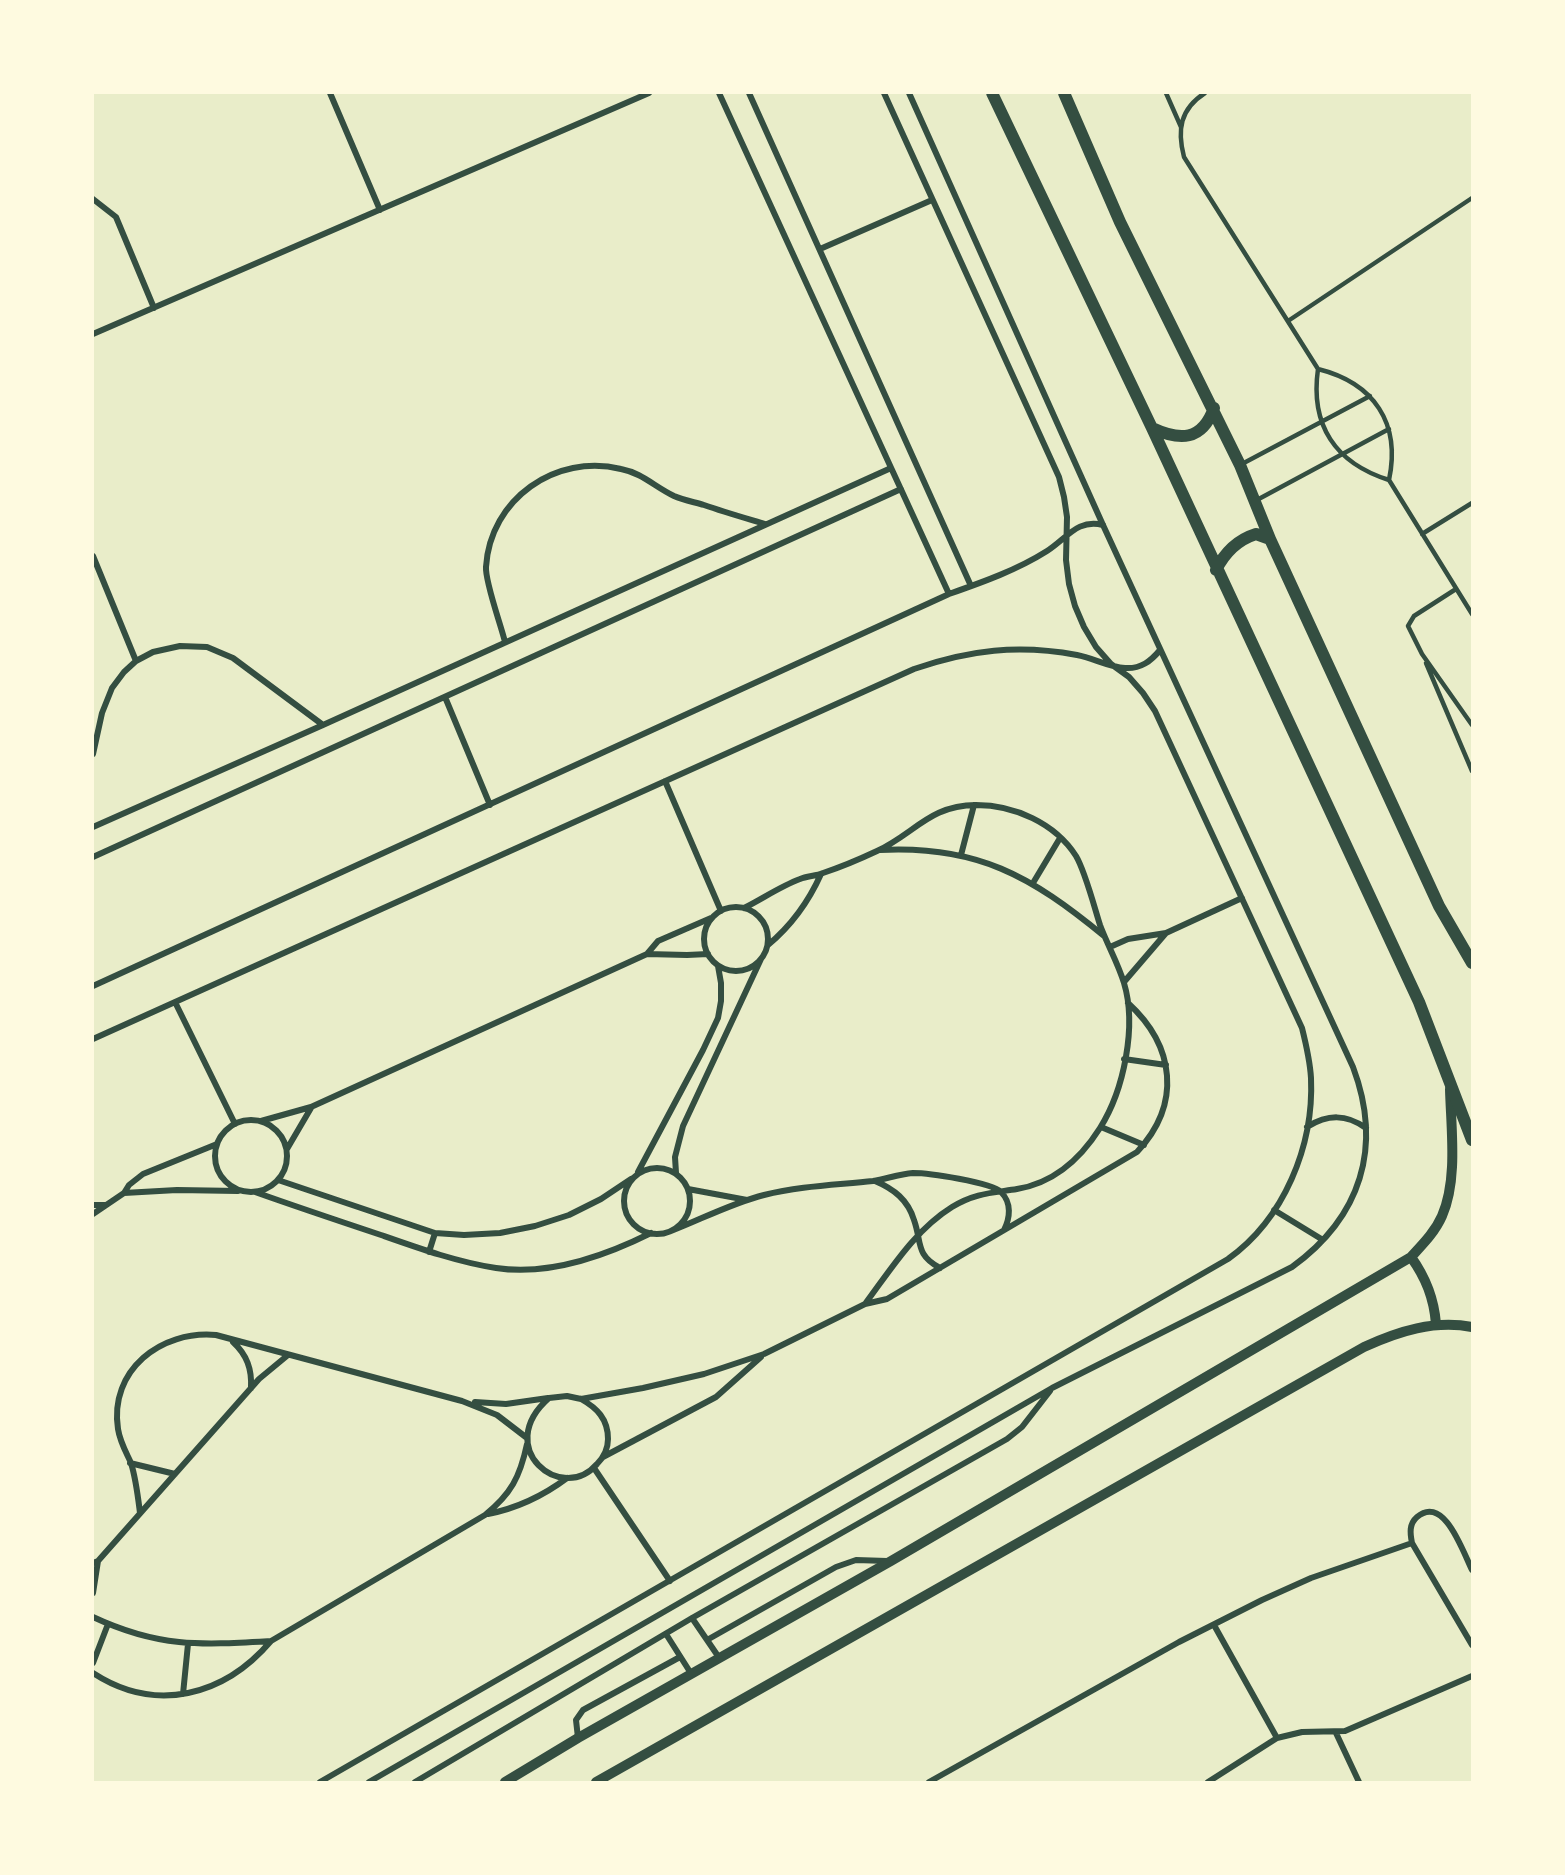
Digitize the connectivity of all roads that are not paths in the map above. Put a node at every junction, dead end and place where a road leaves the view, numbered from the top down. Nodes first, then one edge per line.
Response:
1 (330, 93) edge
2 (649, 93) edge
3 (719, 93) edge
4 (748, 93) edge
5 (884, 93) edge
6 (909, 93) edge
7 (992, 93) edge
8 (1166, 93) edge
9 (1205, 93) edge
10 (1067, 96) edge
11 (1181, 127) junction
12 (1472, 198) edge
13 (93, 199) edge
14 (932, 200) junction
15 (380, 210) junction
16 (820, 249) junction
17 (154, 308) junction
18 (1288, 321) junction
19 (93, 334) edge
20 (1318, 369) junction
21 (1370, 396) junction
22 (1214, 408) junction
23 (1321, 422) junction
24 (1152, 428) junction
25 (1389, 429) junction
26 (1342, 454) junction
27 (1240, 465) junction
28 (891, 468) junction
29 (1389, 480) junction
30 (901, 489) junction
31 (1255, 501) junction
32 (1472, 503) edge
33 (765, 525) junction
34 (1103, 525) junction
35 (1422, 534) junction
36 (1067, 537) junction
37 (1270, 539) junction
38 (93, 556) edge
39 (1216, 570) junction
40 (972, 586) junction
41 (1456, 589) junction
42 (949, 594) junction
43 (1472, 614) edge
44 (505, 642) junction
45 (1160, 650) junction
46 (1422, 654) junction
47 (136, 661) junction
48 (1111, 664) junction
49 (445, 697) junction
50 (323, 725) junction
51 (1472, 725) edge
52 (93, 753) edge
53 (1472, 771) edge
54 (665, 782) junction
55 (490, 805) junction
56 (974, 805) junction
57 (93, 827) edge
58 (1060, 838) junction
59 (879, 850) junction
60 (961, 855) junction
61 (93, 857) edge
62 (821, 874) junction
63 (1033, 883) junction
64 (1242, 898) junction
65 (744, 908) junction
66 (721, 911) junction
67 (713, 917) junction
68 (1166, 933) junction
69 (1104, 936) junction
70 (768, 945) junction
71 (1110, 947) junction
72 (647, 954) junction
73 (708, 954) junction
74 (761, 959) junction
75 (1472, 963) edge
76 (718, 966) junction
77 (1124, 982) junction
78 (93, 986) edge
79 (175, 1002) junction
80 (1128, 1003) junction
81 (93, 1039) edge
82 (703, 1050) junction
83 (716, 1057) junction
84 (1124, 1059) junction
85 (1166, 1065) junction
86 (1450, 1080) junction
87 (311, 1107) junction
88 (261, 1121) junction
89 (235, 1124) junction
90 (1101, 1127) junction
91 (1307, 1127) junction
92 (1366, 1128) junction
93 (1472, 1140) edge
94 (217, 1144) junction
95 (1144, 1145) junction
96 (287, 1149) junction
97 (638, 1172) junction
98 (676, 1173) junction
99 (630, 1179) junction
100 (278, 1180) junction
101 (875, 1180) junction
102 (688, 1189) junction
103 (1000, 1190) junction
104 (245, 1192) junction
105 (255, 1192) junction
106 (124, 1193) junction
107 (747, 1200) junction
108 (107, 1204) junction
109 (93, 1205) edge
110 (1274, 1210) junction
111 (93, 1214) edge
112 (671, 1231) junction
113 (1004, 1231) junction
114 (435, 1233) junction
115 (651, 1233) junction
116 (917, 1235) junction
117 (1323, 1240) junction
118 (429, 1252) junction
119 (1411, 1257) junction
120 (940, 1268) junction
121 (865, 1304) junction
122 (1436, 1324) junction
123 (1472, 1327) edge
124 (230, 1339) junction
125 (288, 1354) junction
126 (764, 1354) junction
127 (1052, 1388) junction
128 (251, 1389) junction
129 (549, 1398) junction
130 (581, 1399) junction
131 (462, 1401) junction
132 (527, 1441) junction
133 (603, 1458) junction
134 (130, 1463) junction
135 (594, 1468) junction
136 (175, 1474) junction
137 (567, 1478) junction
138 (140, 1514) junction
139 (485, 1515) junction
140 (1413, 1543) junction
141 (891, 1561) junction
142 (95, 1562) edge
143 (1472, 1570) edge
144 (670, 1581) junction
145 (93, 1593) edge
146 (93, 1617) edge
147 (692, 1618) junction
148 (108, 1624) junction
149 (1214, 1624) junction
150 (666, 1634) junction
151 (707, 1640) junction
152 (271, 1641) junction
153 (188, 1644) junction
154 (1472, 1646) edge
155 (680, 1657) junction
156 (720, 1659) junction
157 (93, 1663) edge
158 (93, 1673) edge
159 (692, 1675) junction
160 (1472, 1676) edge
161 (183, 1694) junction
162 (1336, 1732) junction
163 (578, 1738) junction
164 (1277, 1738) junction
165 (511, 1780) edge
166 (320, 1782) edge
167 (369, 1782) edge
168 (415, 1782) edge
169 (596, 1782) edge
170 (929, 1782) edge
171 (1208, 1782) edge
172 (1359, 1782) edge

1 - 15 street
2 - 15 street
3 - 28 street
4 - 16 street
5 - 14 street
6 - 34 street
7 - 24 main road
8 - 11 lane
9 - 11 lane
10 - 22 main road
11 - 18 lane
12 - 18 lane
13 - 17 street
14 - 16 street
14 - 36 street
15 - 17 street
16 - 40 street
17 - 19 street
18 - 20 lane
20 - 21 lane
20 - 23 lane
21 - 23 lane
21 - 25 lane
22 - 24 main road
22 - 27 main road
23 - 26 lane
23 - 27 lane
24 - 39 main road
25 - 26 lane
25 - 29 lane
26 - 29 lane
26 - 31 lane
27 - 31 main road
28 - 30 street
28 - 33 street
29 - 35 lane
30 - 42 street
30 - 49 street
31 - 37 main road
32 - 35 lane
33 - 44 street
33 - 44 street
34 - 36 street
34 - 45 street
35 - 41 lane
36 - 40 street
36 - 48 street
37 - 39 main road
37 - 75 main road
38 - 47 street
39 - 86 main road
40 - 42 street
41 - 43 lane
41 - 46 lane
42 - 55 street
44 - 50 street
45 - 48 street
45 - 92 street
46 - 51 lane
46 - 53 lane
47 - 50 street
47 - 52 street
48 - 54 street
48 - 64 street
49 - 55 street
49 - 61 street
50 - 57 street
54 - 66 street
54 - 79 street
55 - 78 street
56 - 58 street
56 - 59 street
56 - 60 street
58 - 63 street
58 - 69 street
59 - 60 street
59 - 62 street
60 - 63 street
62 - 65 street
62 - 70 street
63 - 69 street
64 - 68 street
64 - 91 street
65 - 66 street
65 - 70 street
66 - 67 street
67 - 72 street
67 - 73 street
68 - 71 street
68 - 77 street
69 - 71 street
70 - 74 street
71 - 77 street
72 - 73 street
72 - 87 street
73 - 76 street
74 - 76 street
74 - 83 street
76 - 82 street
77 - 80 street
79 - 81 street
79 - 89 street
80 - 84 street
80 - 85 street
82 - 83 street
82 - 97 street
83 - 98 street
84 - 85 street
84 - 90 street
85 - 95 street
86 - 93 main road
86 - 119 street
87 - 88 street
87 - 96 street
88 - 89 street
88 - 96 street
89 - 94 street
90 - 95 street
90 - 103 street
91 - 92 street
91 - 110 street
92 - 117 street
94 - 104 street
94 - 106 street
95 - 113 street
96 - 100 street
97 - 98 street
97 - 99 street
98 - 102 street
99 - 114 street
99 - 115 street
100 - 105 street
100 - 114 street
101 - 103 street
101 - 107 street
101 - 116 street
102 - 107 street
102 - 112 street
103 - 113 street
103 - 116 street
104 - 105 street
104 - 106 street
105 - 118 street
106 - 108 street
107 - 112 street
108 - 109 street
108 - 111 street
110 - 117 street
110 - 144 street
112 - 115 street
113 - 120 street
114 - 118 street
115 - 118 street
116 - 120 street
116 - 121 street
117 - 127 street
119 - 122 street
119 - 141 street
120 - 121 street
121 - 126 street
122 - 123 street
122 - 169 street
124 - 125 street
124 - 128 street
124 - 134 street
125 - 128 street
125 - 131 street
126 - 130 street
126 - 133 street
127 - 147 street
127 - 167 street
128 - 136 street
129 - 130 street
129 - 131 street
129 - 132 street
130 - 133 street
131 - 132 street
132 - 137 street
132 - 139 street
133 - 135 street
134 - 136 street
134 - 138 street
135 - 137 street
135 - 144 street
136 - 138 street
137 - 139 street
138 - 142 street
139 - 152 street
140 - 143 street
140 - 149 street
140 - 154 street
141 - 151 street
141 - 156 street
142 - 145 street
144 - 166 street
146 - 148 street
147 - 150 street
147 - 151 street
148 - 153 street
148 - 157 street
149 - 164 street
149 - 170 street
150 - 155 street
150 - 168 street
151 - 156 street
152 - 153 street
152 - 161 street
153 - 161 street
155 - 159 street
155 - 163 street
156 - 159 street
158 - 161 street
159 - 163 street
160 - 162 street
162 - 164 street
162 - 172 street
163 - 165 street
164 - 171 street

